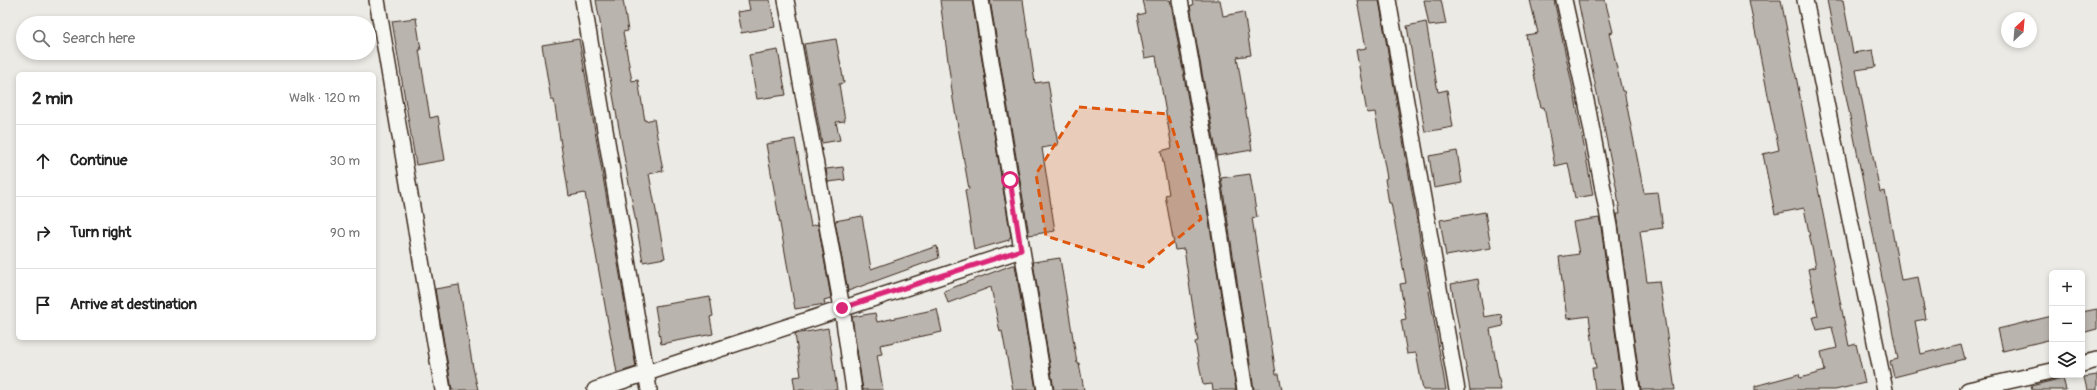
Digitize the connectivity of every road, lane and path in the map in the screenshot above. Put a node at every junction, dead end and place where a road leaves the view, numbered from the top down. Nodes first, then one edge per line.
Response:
1 (377, 0) edge
2 (583, 0) edge
3 (786, 0) edge
4 (981, 0) edge
5 (1180, 0) edge
6 (1388, 0) edge
7 (1564, 0) edge
8 (1805, 0) edge
9 (1021, 250) junction
10 (842, 308) junction
11 (2097, 360) edge
12 (2085, 363) edge
13 (2049, 372) edge
14 (646, 373) junction
15 (443, 390) edge
16 (595, 390) edge
17 (649, 390) edge
18 (854, 390) edge
19 (1045, 390) edge
20 (1245, 390) edge
21 (1457, 390) edge
22 (1632, 390) edge
23 (1885, 390) edge
24 (1968, 390) edge

1 - 15 street
2 - 14 street
3 - 10 street
4 - 9 street
5 - 20 street
6 - 21 street
7 - 22 street
8 - 23 street
9 - 10 street
9 - 19 street
10 - 14 street
10 - 18 street
11 - 12 street
13 - 24 street
14 - 16 street
14 - 17 street

